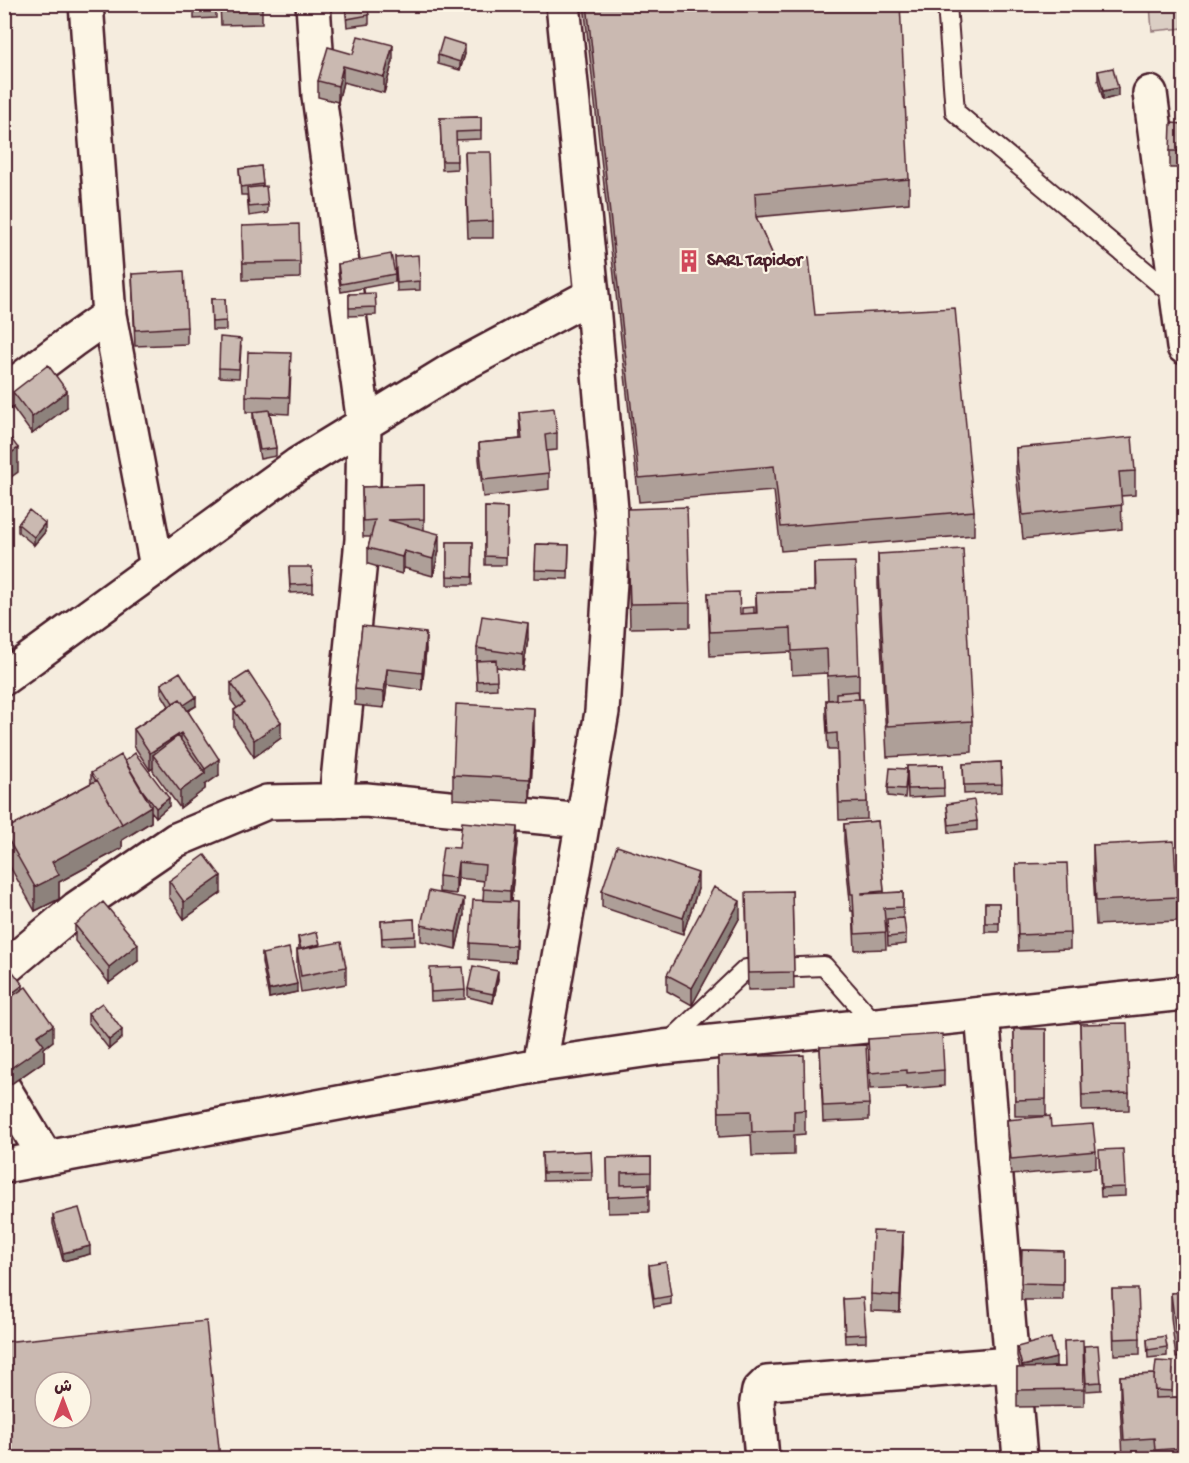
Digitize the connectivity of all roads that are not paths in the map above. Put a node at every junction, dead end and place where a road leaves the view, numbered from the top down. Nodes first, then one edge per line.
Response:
1 (86, 4) edge
2 (313, 4) edge
3 (563, 4) edge
4 (947, 4) edge
5 (1150, 93) dead end
6 (592, 295) junction
7 (1182, 301) edge
8 (110, 315) junction
9 (1185, 347) edge
10 (4, 392) edge
11 (364, 424) junction
12 (157, 567) junction
13 (4, 678) edge
14 (336, 801) junction
15 (583, 821) junction
16 (4, 969) edge
17 (1185, 993) edge
18 (982, 1014) junction
19 (876, 1025) junction
20 (664, 1047) junction
21 (540, 1065) junction
22 (4, 1089) edge
23 (46, 1158) junction
24 (4, 1166) edge
25 (1011, 1364) junction
26 (762, 1458) edge
27 (1020, 1458) edge

1 - 8 street
2 - 11 street
3 - 6 street
4 - 7 lane
5 - 7 street
6 - 11 street
6 - 15 street
7 - 9 street
8 - 10 street
8 - 12 street
11 - 12 street
11 - 14 street
12 - 13 street
14 - 15 street
14 - 16 street
15 - 21 street
17 - 18 street
18 - 19 street
18 - 25 street
19 - 20 street
19 - 20 lane
20 - 21 street
21 - 23 street
22 - 23 street
23 - 24 street
25 - 26 street
25 - 27 street

